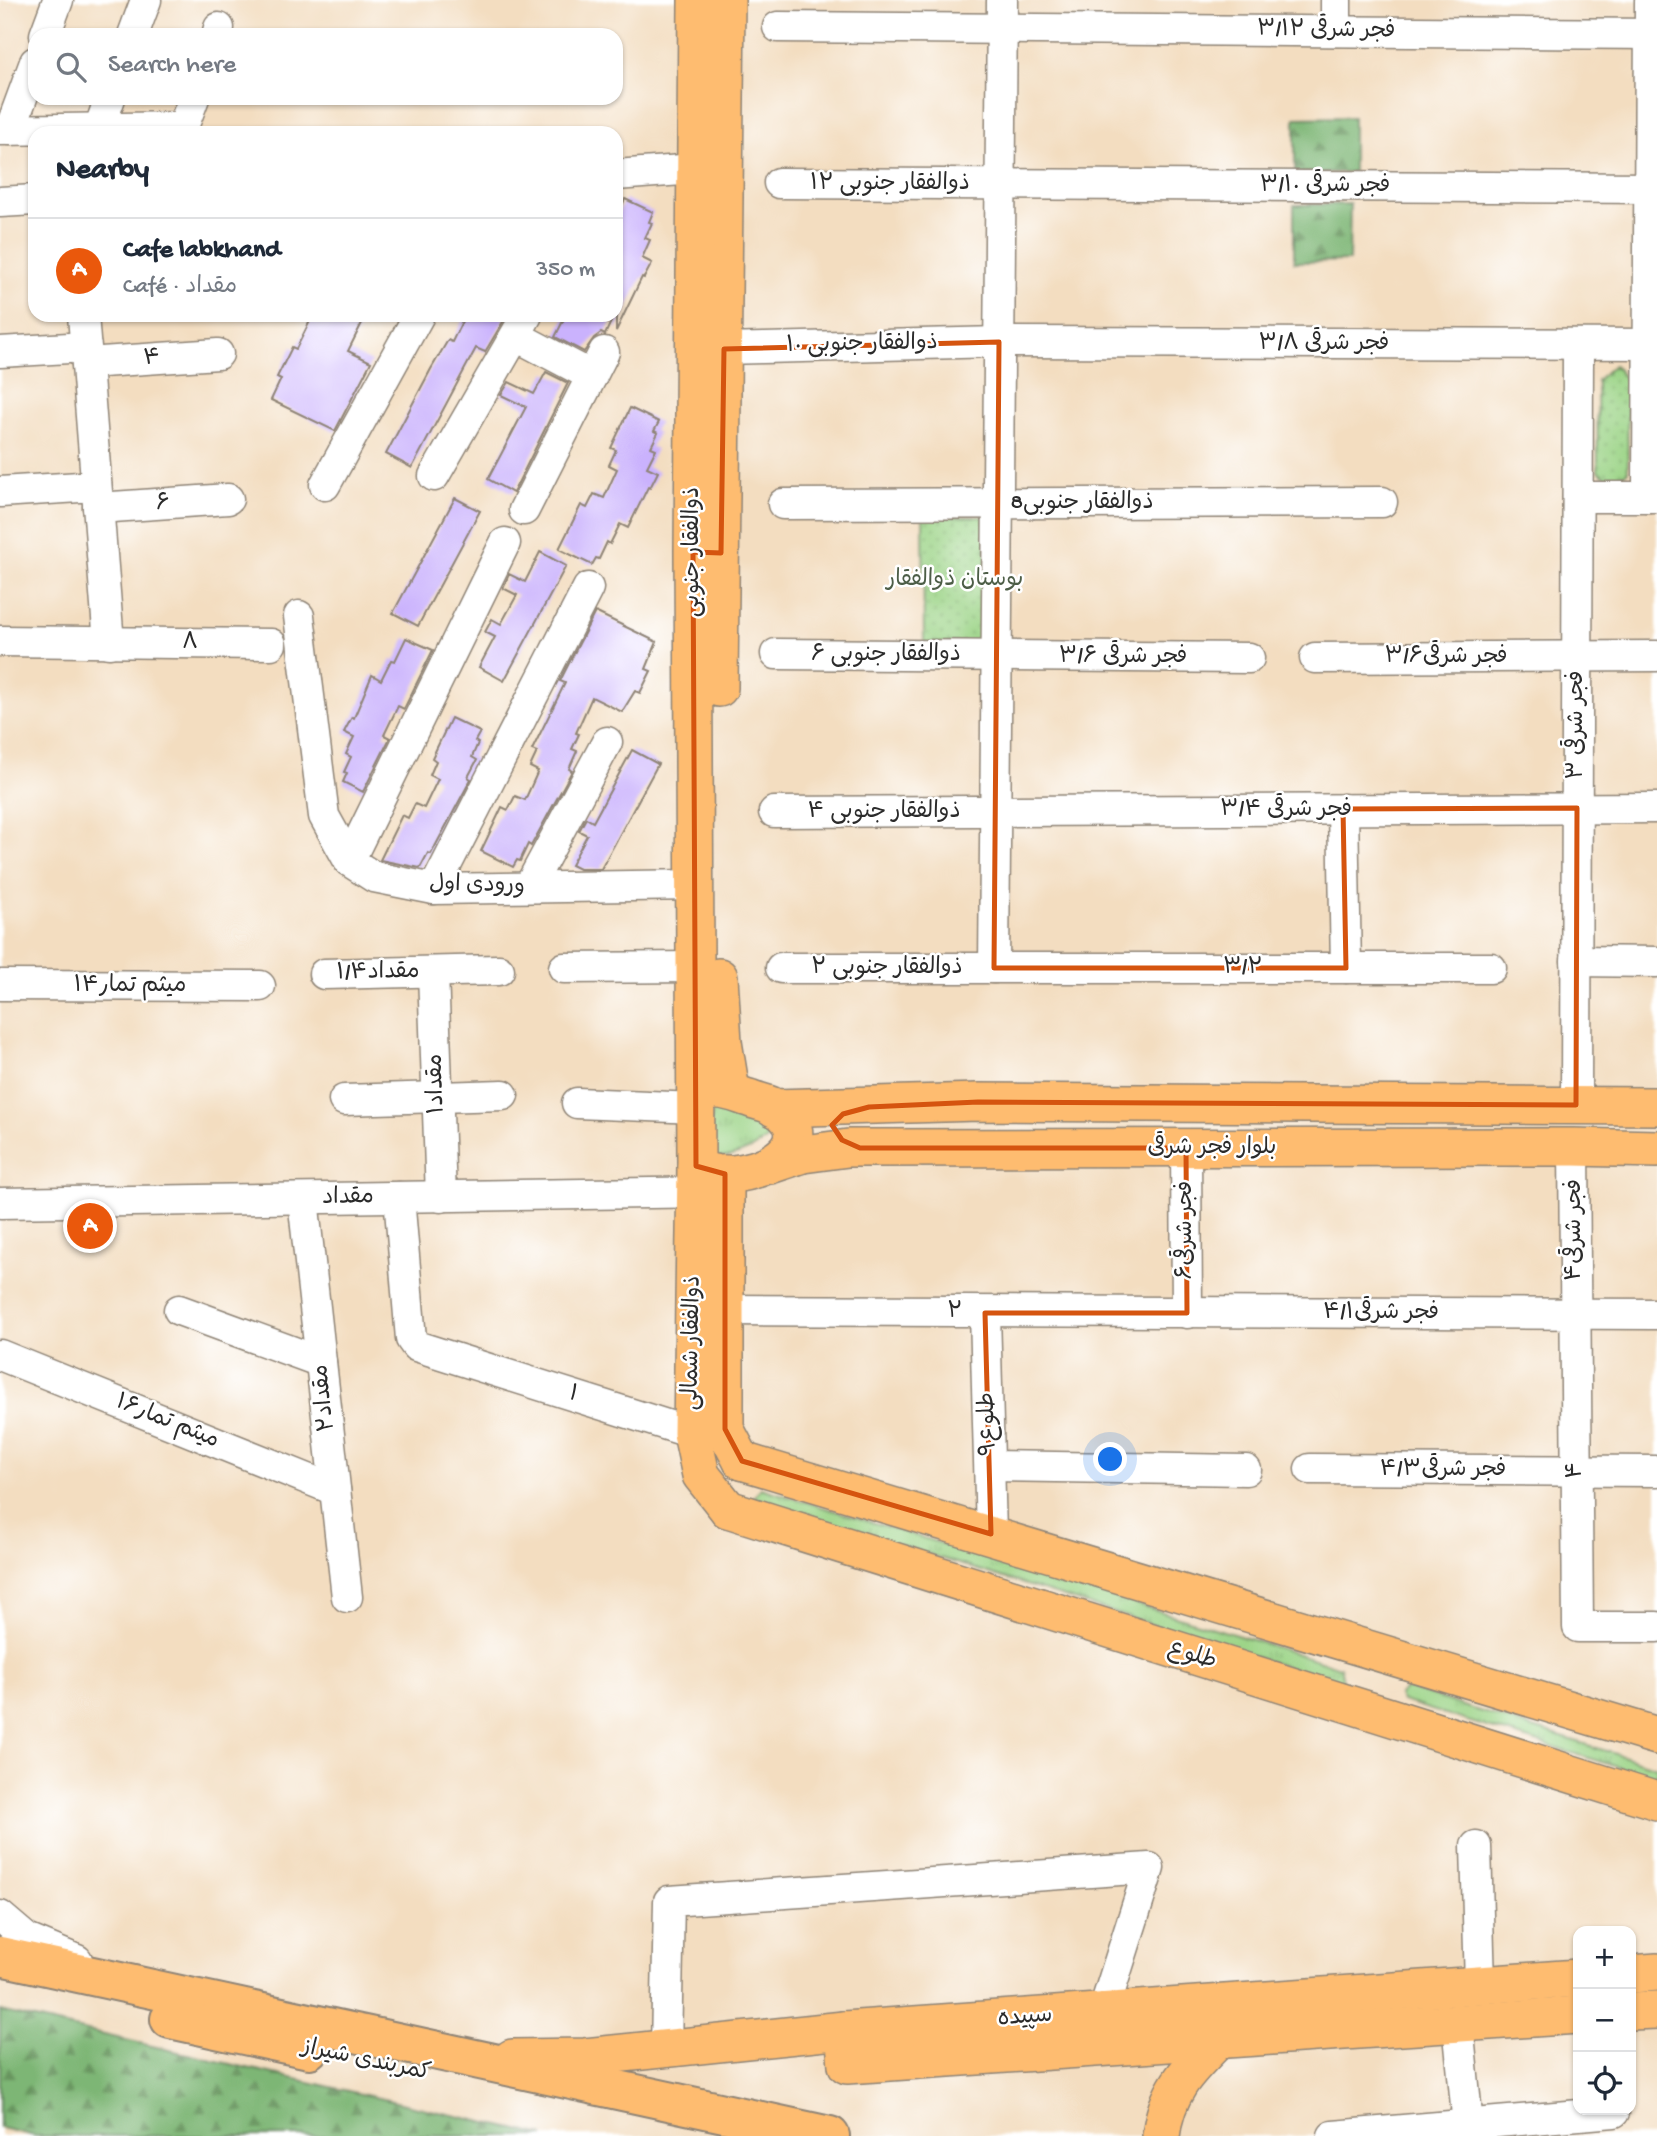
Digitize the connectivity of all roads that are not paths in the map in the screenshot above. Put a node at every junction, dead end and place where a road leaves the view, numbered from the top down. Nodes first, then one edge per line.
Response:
1 (58, 0) edge
2 (146, 0) edge
3 (697, 0) edge
4 (726, 0) edge
5 (1336, 0) edge
6 (1650, 0) edge
7 (1002, 14) edge
8 (778, 27) dead end
9 (48, 28) edge
10 (136, 28) edge
11 (1336, 31) junction
12 (1653, 34) edge
13 (28, 78) edge
14 (108, 105) edge
15 (191, 105) edge
16 (100, 126) edge
17 (183, 126) edge
18 (5, 130) edge
19 (28, 130) edge
20 (695, 169) junction
21 (623, 174) edge
22 (779, 183) dead end
23 (1000, 184) junction
24 (1653, 188) edge
25 (28, 200) edge
26 (0, 202) edge
27 (84, 322) edge
28 (415, 322) edge
29 (522, 326) edge
30 (999, 342) junction
31 (1578, 345) junction
32 (1653, 345) edge
33 (724, 349) junction
34 (0, 352) edge
35 (218, 354) dead end
36 (86, 355) junction
37 (434, 476) dead end
38 (325, 485) dead end
39 (0, 492) edge
40 (97, 497) junction
41 (1578, 497) junction
42 (1652, 497) edge
43 (229, 499) dead end
44 (1382, 502) dead end
45 (998, 503) junction
46 (783, 504) dead end
47 (524, 510) dead end
48 (505, 543) dead end
49 (707, 553) junction
50 (588, 588) dead end
51 (299, 616) dead end
52 (0, 641) edge
53 (109, 643) junction
54 (271, 644) dead end
55 (776, 654) dead end
56 (997, 656) junction
57 (1577, 656) junction
58 (1657, 656) edge
59 (1249, 658) dead end
60 (1315, 658) dead end
61 (607, 742) dead end
62 (1577, 808) junction
63 (1657, 808) edge
64 (1343, 810) junction
65 (774, 812) dead end
66 (995, 812) junction
67 (349, 861) junction
68 (696, 885) junction
69 (529, 887) junction
70 (434, 889) junction
71 (708, 959) junction
72 (1576, 961) junction
73 (1657, 962) edge
74 (564, 968) dead end
75 (781, 968) dead end
76 (994, 968) junction
77 (1346, 968) junction
78 (1491, 968) dead end
79 (499, 970) dead end
80 (433, 972) junction
81 (324, 974) dead end
82 (0, 985) edge
83 (260, 986) dead end
84 (731, 1091) junction
85 (503, 1094) dead end
86 (438, 1097) junction
87 (344, 1100) dead end
88 (577, 1103) dead end
89 (1576, 1105) junction
90 (696, 1106) junction
91 (1657, 1106) edge
92 (869, 1107) junction
93 (774, 1108) junction
94 (1574, 1147) junction
95 (860, 1148) junction
96 (1186, 1148) junction
97 (1657, 1149) edge
98 (769, 1166) junction
99 (710, 1181) junction
100 (399, 1197) junction
101 (442, 1197) junction
102 (303, 1199) junction
103 (0, 1203) edge
104 (178, 1310) dead end
105 (724, 1310) junction
106 (985, 1312) junction
107 (1187, 1313) junction
108 (1576, 1314) junction
109 (1657, 1314) edge
110 (0, 1355) edge
111 (321, 1362) junction
112 (709, 1431) junction
113 (742, 1461) junction
114 (990, 1466) junction
115 (1310, 1469) dead end
116 (1246, 1470) dead end
117 (1576, 1471) junction
118 (1657, 1471) edge
119 (335, 1490) junction
120 (728, 1509) junction
121 (991, 1535) junction
122 (347, 1597) dead end
123 (1657, 1628) edge
124 (1389, 1655) junction
125 (1371, 1712) junction
126 (1657, 1736) edge
127 (1657, 1801) edge
128 (1476, 1846) dead end
129 (0, 1916) edge
130 (0, 1956) edge
131 (1657, 1972) edge
132 (1636, 1974) edge
133 (1573, 1978) edge
134 (0, 1982) edge
135 (1480, 1985) junction
136 (187, 1996) junction
137 (1657, 2010) edge
138 (1636, 2011) edge
139 (1103, 2012) junction
140 (1573, 2015) edge
141 (1458, 2024) junction
142 (1218, 2040) junction
143 (845, 2048) junction
144 (666, 2049) junction
145 (472, 2057) junction
146 (1590, 2115) edge
147 (1468, 2130) edge
148 (733, 2136) edge
149 (830, 2136) edge
150 (1161, 2136) edge
151 (1333, 2136) edge

1 - 9 street
2 - 10 street
3 - 20 main road, ذوالفقار جنوبی
4 - 33 main road, ذوالفقار جنوبی
5 - 11 street
6 - 12 street
7 - 8 street, ۳/۱۲ فجر شرقی
7 - 11 street, ۳/۱۲ فجر شرقی
7 - 23 street
11 - 12 street, ۳/۱۲ فجر شرقی
12 - 24 street
13 - 18 street
14 - 16 street
15 - 17 street
18 - 19 street
20 - 21 street
20 - 49 main road, ذوالفقار جنوبی
22 - 23 street, ۱۲ ذوالفقار جنوبی
23 - 24 street, ۳/۱۰ فجر شرقی
23 - 30 street
24 - 32 street
25 - 26 street
27 - 36 street
28 - 38 street
29 - 37 street
29 - 47 street
30 - 31 street, ۳/۸ فجر شرقی
30 - 33 street, ۱۰ ذوالفقار جنوبی
30 - 45 street
31 - 32 street, ۳/۸ فجر شرقی
31 - 41 street, ۳ فجر شرقی
32 - 42 street
33 - 49 main road, ذوالفقار جنوبی
34 - 36 street, ۴
35 - 36 street, ۴
36 - 40 street
39 - 40 street, ۶
40 - 43 street, ۶
40 - 53 street
41 - 42 street
41 - 57 street, ۳ فجر شرقی
44 - 45 street, 8ذوالفقار جنوبی
45 - 46 street, 8ذوالفقار جنوبی
45 - 56 street
48 - 67 street
49 - 68 main road, ذوالفقار جنوبی
49 - 71 main road, ذوالفقار جنوبی
50 - 70 street
51 - 67 street
52 - 53 street, ۸
53 - 54 street, ۸
55 - 56 street, ۶ ذوالفقار جنوبی
56 - 59 street, ۳/۶ فجر شرقی
56 - 66 street
57 - 58 street, فجر شرقی۳/۶
57 - 60 street, فجر شرقی۳/۶
57 - 62 street, ۳ فجر شرقی
61 - 69 street
62 - 63 street, ۳/۴ فجر شرقی
62 - 64 street, ۳/۴ فجر شرقی
62 - 72 street, ۳ فجر شرقی
64 - 66 street, ۳/۴ فجر شرقی
64 - 77 street
65 - 66 street, ۴ ذوالفقار جنوبی
66 - 76 street
67 - 70 street, ورودی اول
68 - 69 street, ورودی اول
68 - 71 main road, ذوالفقار جنوبی
69 - 70 street, ورودی اول
71 - 74 street
71 - 84 main road
71 - 90 main road, ذوالفقار جنوبی
72 - 73 street
72 - 89 street, ۳ فجر شرقی
75 - 76 street, ۲ ذوالفقار جنوبی
76 - 77 street, ۳/۲
77 - 78 street, ۳/۲
79 - 80 street, مقداد۱/۴
80 - 81 street, مقداد۱/۴
80 - 86 street, مقداد۱
82 - 83 street, میثم تمار۱۴
84 - 90 main road
84 - 93 main road
85 - 86 street
86 - 87 street
86 - 101 street, مقداد۱
88 - 90 street
89 - 91 main road, بلوار فجر شرقی
89 - 92 main road, بلوار فجر شرقی
90 - 99 main road
92 - 93 main road, بلوار فجر شرقی
92 - 95 main road
93 - 98 main road
94 - 96 main road, بلوار فجر شرقی
94 - 97 main road, بلوار فجر شرقی
94 - 108 street, فجر شرقی۴
95 - 96 main road, بلوار فجر شرقی
95 - 98 main road, بلوار فجر شرقی
96 - 107 street, فجر شرقی۶
98 - 99 main road
99 - 101 street, مقداد
99 - 105 main road, ذوالفقار شمالی
99 - 112 main road, ذوالفقار شمالی
100 - 101 street, مقداد
100 - 102 street, مقداد
100 - 112 street, ۱
102 - 103 street, مقداد
102 - 111 street, مقداد۲
104 - 111 street
105 - 106 street, ۲
105 - 112 main road, ذوالفقار شمالی
106 - 107 street, ۲
106 - 114 street, طلوع۹
107 - 108 street, فجر شرقی۴/۱
108 - 109 street, فجر شرقی۴/۱
108 - 117 street, ۴
110 - 119 street, میثم تمار۱۶
111 - 119 street, مقداد۲
112 - 113 main road, ذوالفقار شمالی
112 - 120 main road, ذوالفقار شمالی
113 - 120 main road
113 - 121 main road
114 - 116 street
114 - 121 street, طلوع۹
115 - 117 street, فجر شرقی۴/۳
117 - 118 street, فجر شرقی۴/۳
117 - 123 street, ۴
119 - 122 street, مقداد۲
120 - 125 main road, طلوع
121 - 124 main road
124 - 125 main road
124 - 126 main road
125 - 127 main road, طلوع
128 - 135 street
129 - 136 street
130 - 136 highway
131 - 132 main road
133 - 135 main road, سپیده
134 - 148 highway, کمربندی شیراز
135 - 139 main road, سپیده
136 - 145 highway
137 - 138 main road
139 - 143 main road, سپیده
139 - 144 street
140 - 141 main road, سپیده
141 - 142 main road, سپیده
141 - 147 street
142 - 143 main road, سپیده
142 - 150 main road
143 - 144 main road, سپیده
144 - 145 main road, سپیده
145 - 149 highway
146 - 147 street
147 - 151 street

